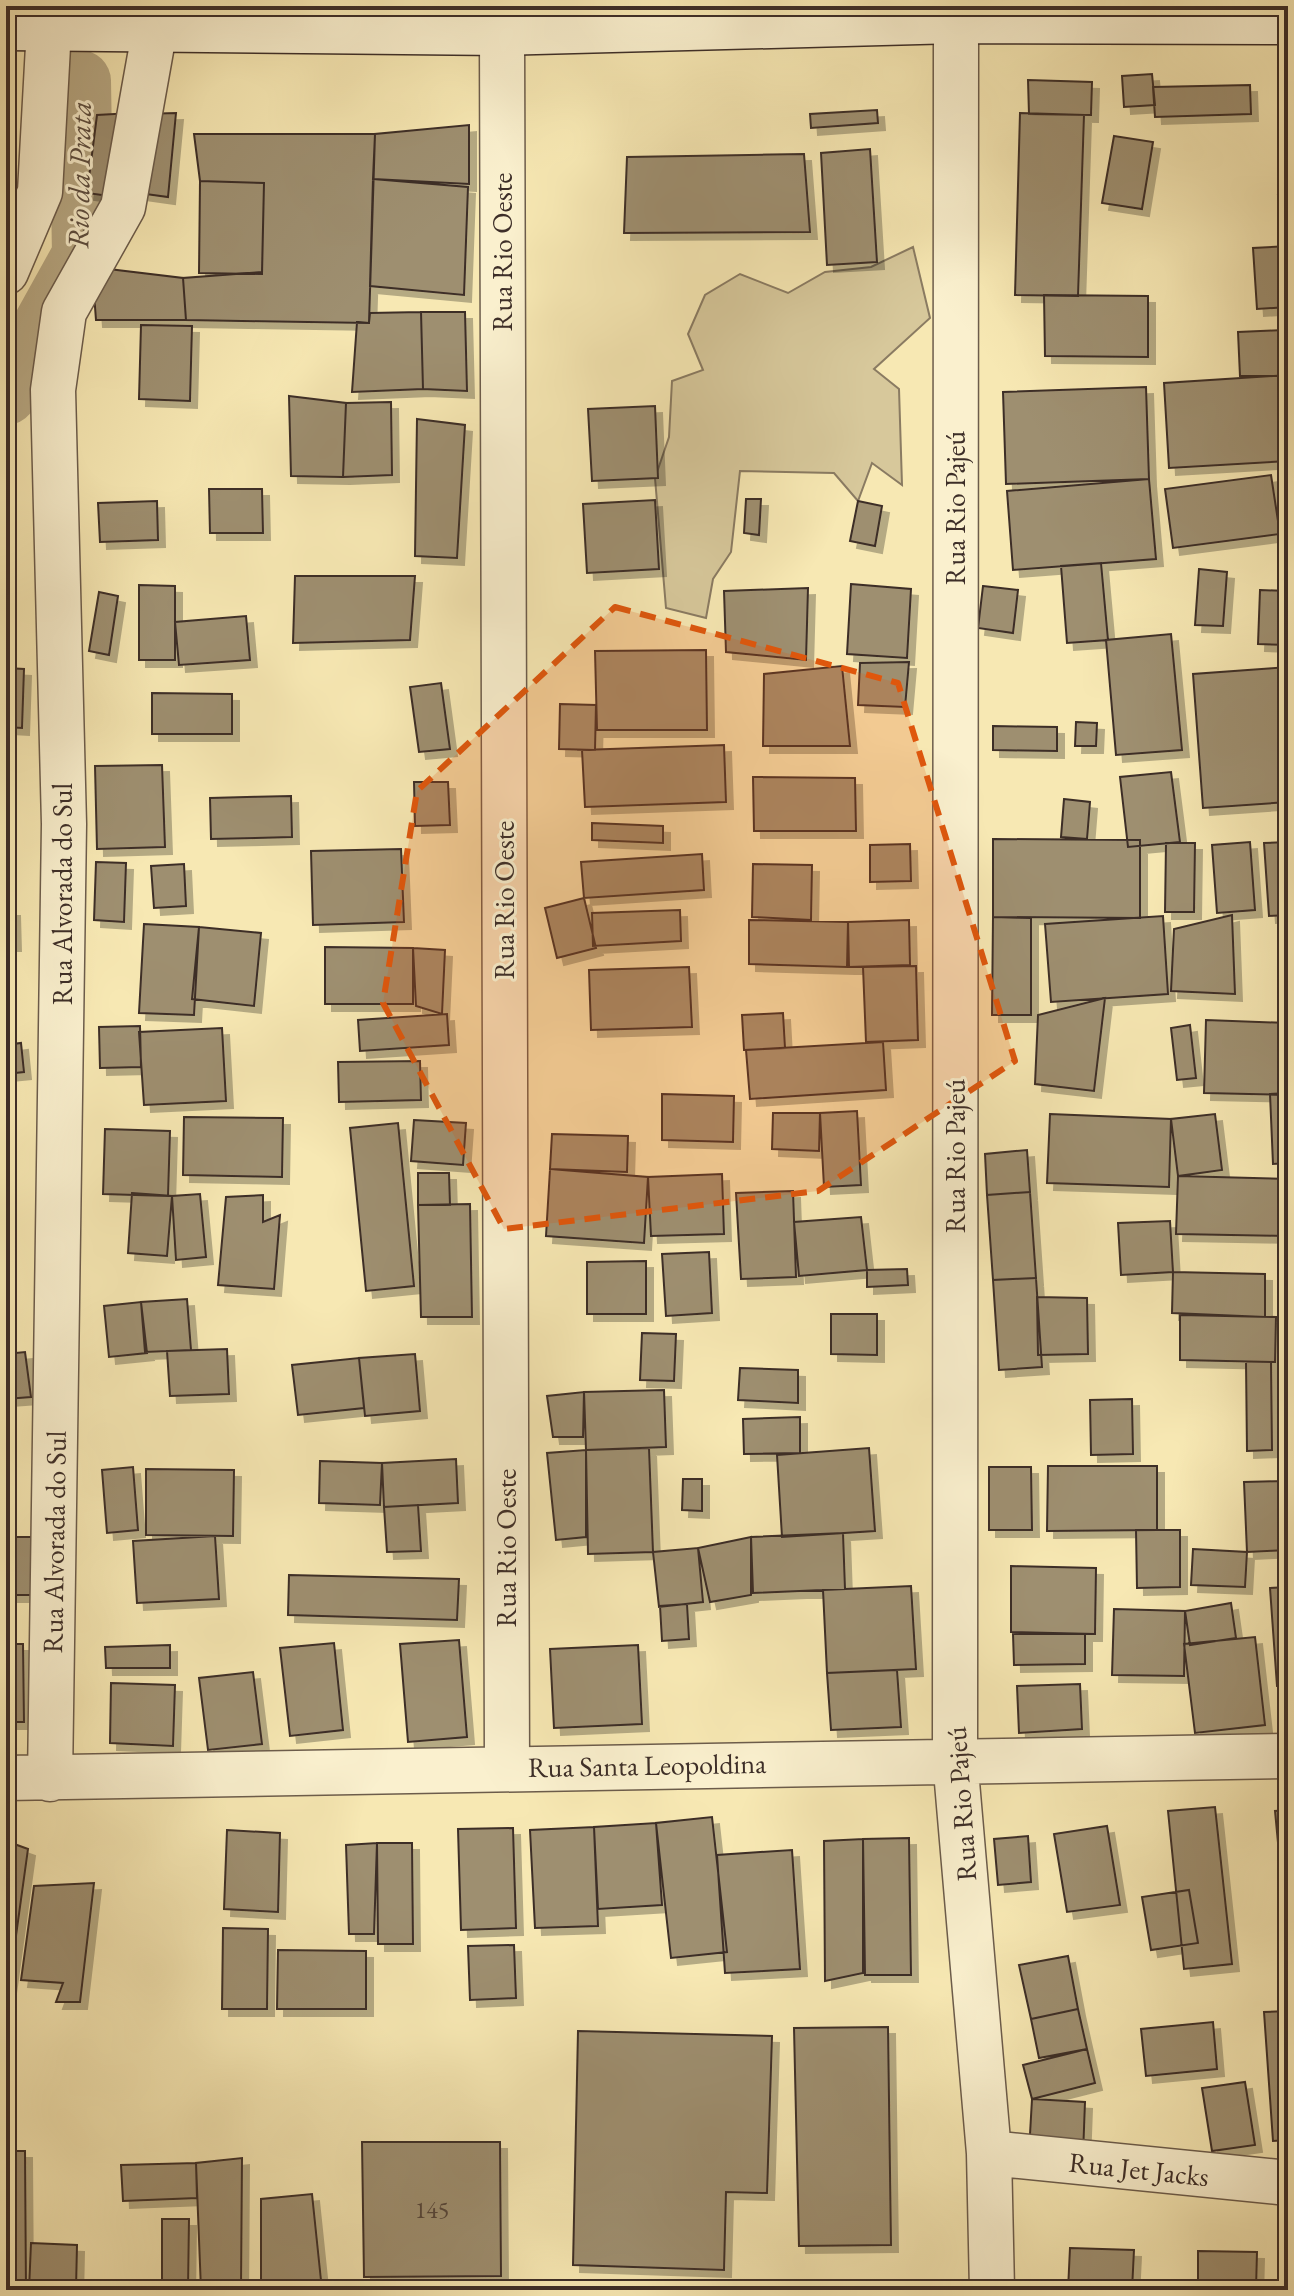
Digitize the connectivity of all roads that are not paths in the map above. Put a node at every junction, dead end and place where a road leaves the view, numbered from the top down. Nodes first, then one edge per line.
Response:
1 (956, 21) junction
2 (1288, 22) edge
3 (6, 28) edge
4 (49, 28) junction
5 (155, 28) junction
6 (502, 33) junction
7 (6, 272) edge
8 (1288, 1756) edge
9 (955, 1759) junction
10 (507, 1767) junction
11 (6, 1778) edge
12 (50, 1779) junction
13 (989, 2153) junction
14 (1288, 2183) edge
15 (992, 2290) edge

1 - 2 street
1 - 6 street
1 - 9 street, Rua Rio Pajeú
3 - 4 street
4 - 5 street
4 - 7 street
5 - 6 street
5 - 12 street, Rua Alvorada do Sul
6 - 10 street, Rua Rio Oeste
8 - 9 street, Rua Santa Leopoldina
9 - 10 street, Rua Santa Leopoldina
9 - 13 street, Rua Rio Pajeú
10 - 12 street, Rua Santa Leopoldina
11 - 12 street, Rua Santa Leopoldina
13 - 14 street, Rua Jet Jacks
13 - 15 street, Rua Rio Pajeú

